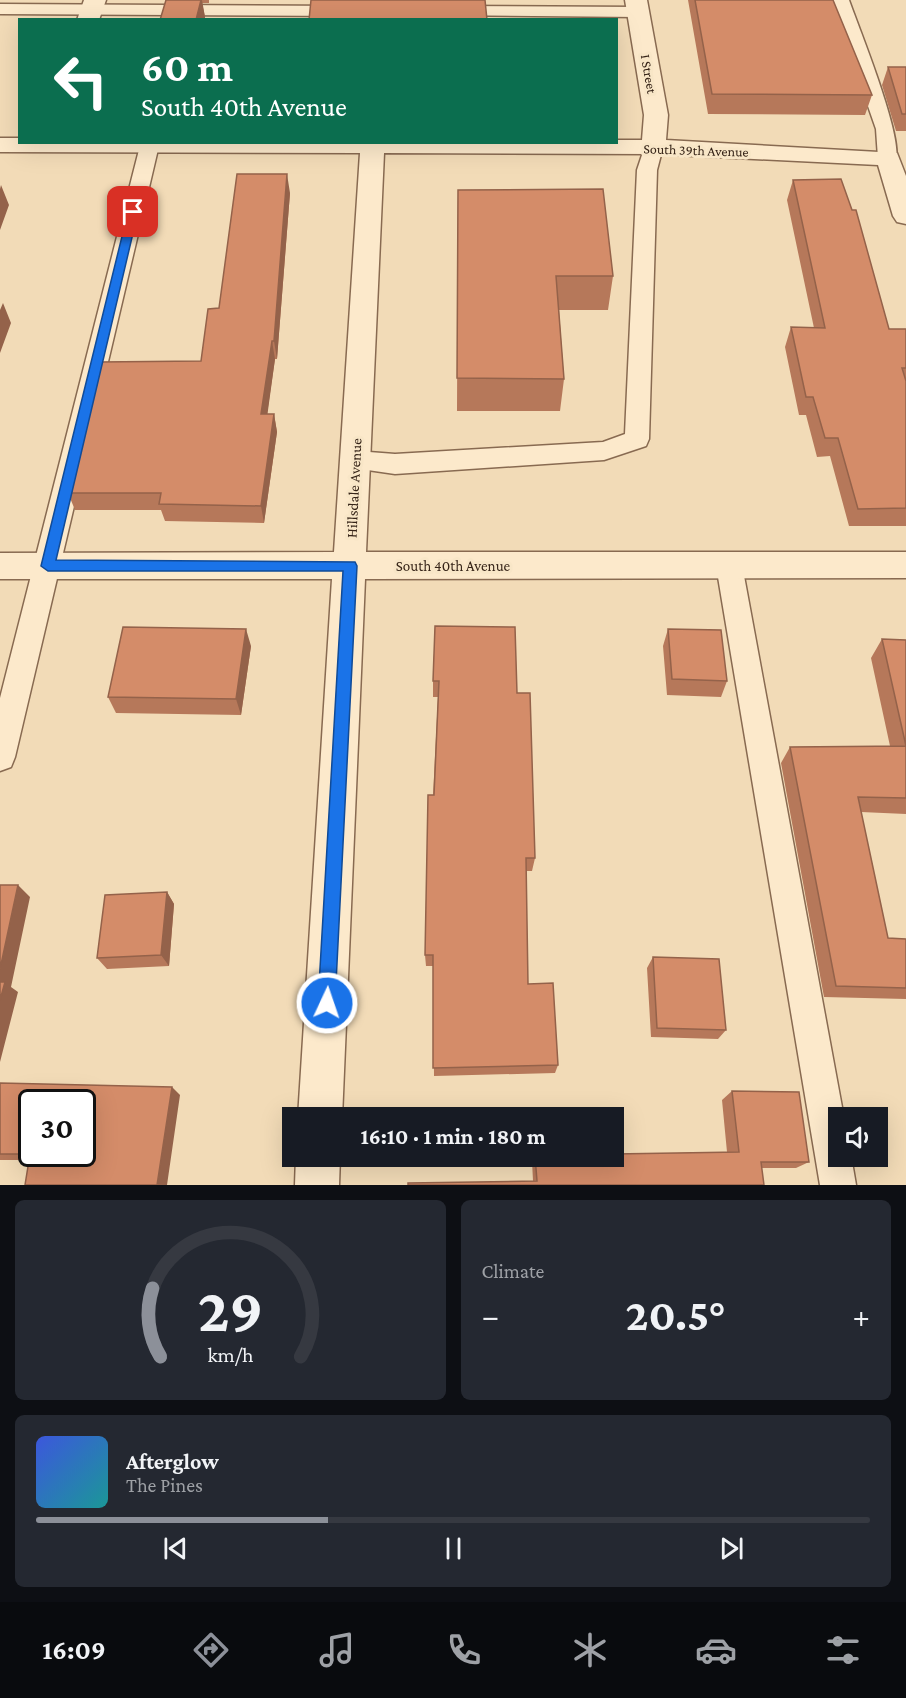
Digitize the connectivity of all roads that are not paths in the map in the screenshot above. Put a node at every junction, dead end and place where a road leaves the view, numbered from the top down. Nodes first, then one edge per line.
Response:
1 (840, 0) edge
2 (637, 6) edge
3 (0, 9) edge
4 (92, 10) edge
5 (365, 11) edge
6 (436, 11) edge
7 (45, 144) edge
8 (0, 145) edge
9 (149, 145) junction
10 (372, 146) junction
11 (653, 147) junction
12 (888, 158) junction
13 (900, 186) edge
14 (906, 216) edge
15 (356, 460) junction
16 (0, 566) edge
17 (48, 566) junction
18 (350, 566) junction
19 (729, 566) junction
20 (906, 566) edge
21 (0, 757) edge
22 (321, 1107) edge
23 (318, 1167) edge
24 (317, 1185) edge
25 (838, 1185) edge

1 - 12 lane
2 - 6 lane
2 - 11 street, I Street
3 - 4 lane
4 - 5 lane
7 - 8 street, South 39th Avenue
7 - 9 street, South 39th Avenue
9 - 10 street, South 39th Avenue
9 - 17 lane
10 - 11 street, South 39th Avenue
10 - 15 street, Hillsdale Avenue
11 - 12 street, South 39th Avenue
11 - 15 lane
12 - 13 street
13 - 14 street
15 - 18 street, Hillsdale Avenue
16 - 17 street, South 40th Avenue
17 - 18 street, South 40th Avenue
17 - 21 lane
18 - 19 street, South 40th Avenue
18 - 22 street, Hillsdale Avenue
19 - 20 street, South 40th Avenue
19 - 25 lane
23 - 24 street

